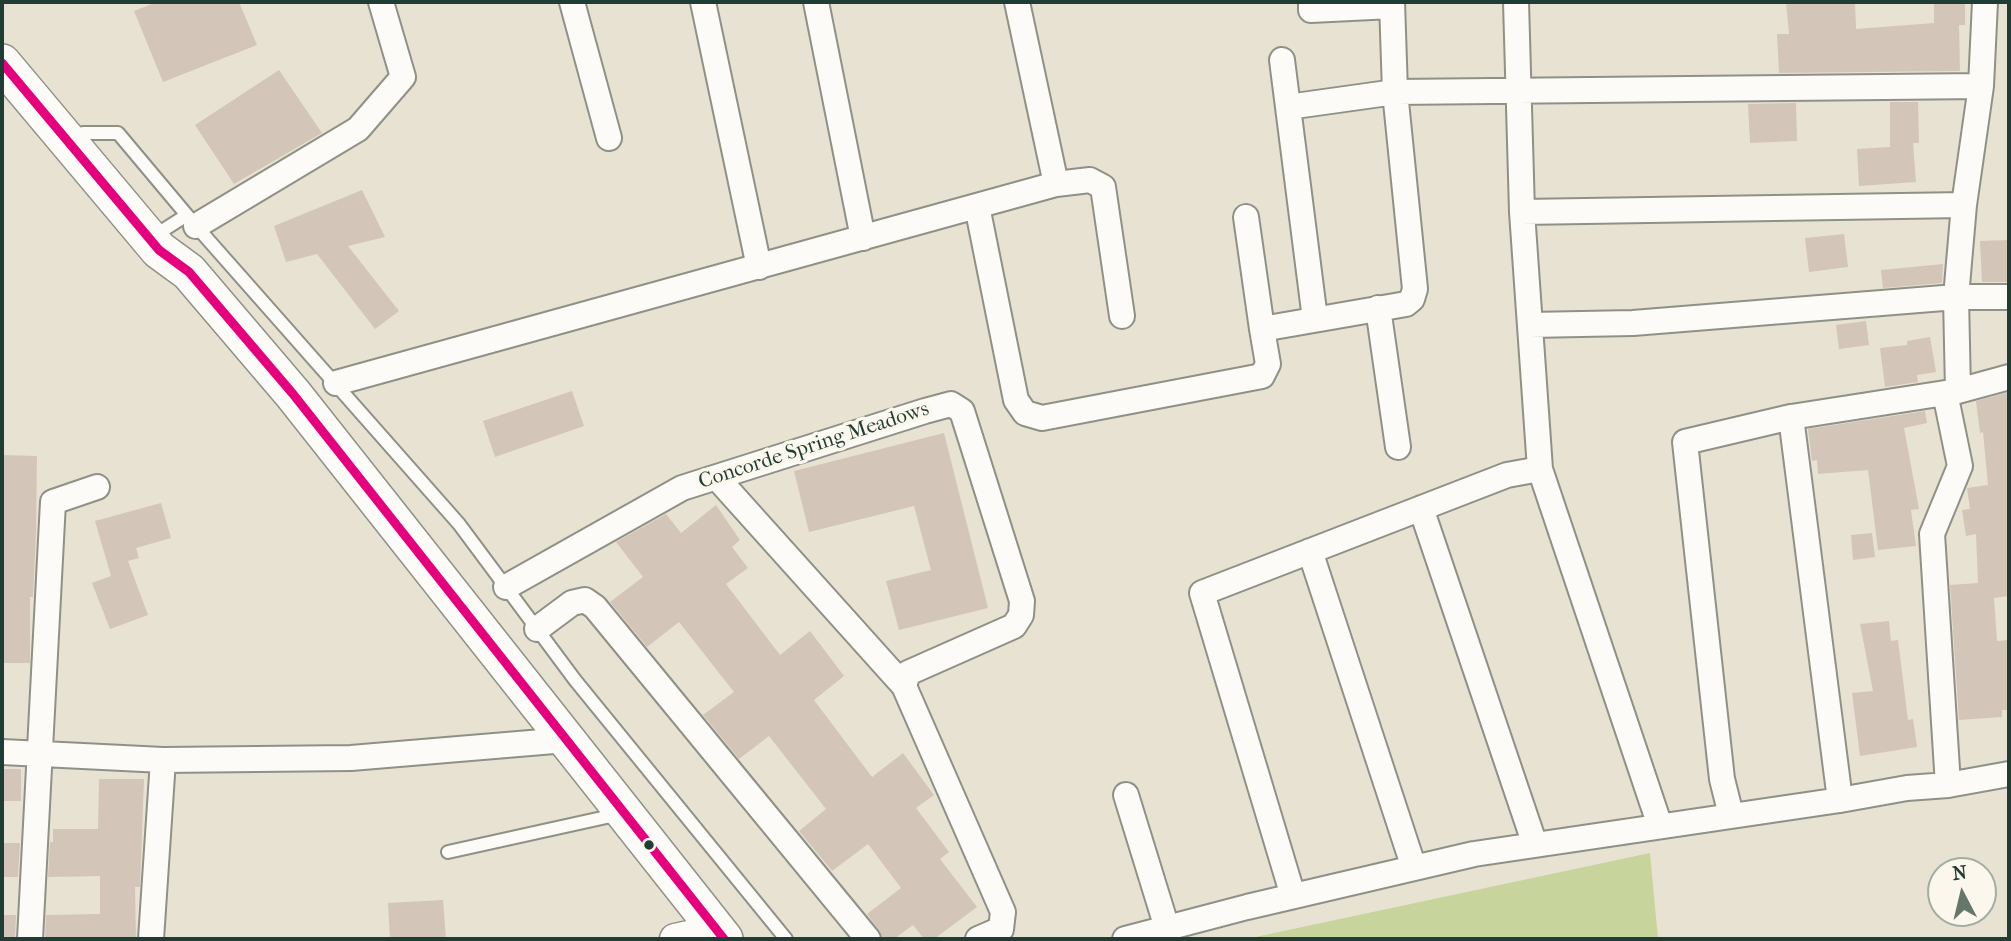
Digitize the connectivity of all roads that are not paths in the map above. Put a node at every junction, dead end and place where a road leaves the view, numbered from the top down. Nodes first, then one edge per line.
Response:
1 (381, 2) edge
2 (572, 2) edge
3 (704, 2) edge
4 (816, 2) edge
5 (1017, 2) edge
6 (1311, 2) edge
7 (1516, 2) edge
8 (1984, 2) edge
9 (1392, 4) edge
10 (2, 36) edge
11 (1282, 60) dead end
12 (2, 63) edge
13 (1981, 86) junction
14 (1518, 91) junction
15 (1395, 92) junction
16 (1288, 107) junction
17 (609, 138) dead end
18 (1056, 184) junction
19 (1964, 205) junction
20 (977, 206) junction
21 (1522, 212) junction
22 (1247, 218) dead end
23 (183, 223) junction
24 (863, 238) junction
25 (759, 267) junction
26 (189, 272) junction
27 (1956, 297) junction
28 (2009, 297) edge
29 (1378, 308) junction
30 (1122, 316) dead end
31 (1315, 318) junction
32 (1530, 325) junction
33 (1262, 329) junction
34 (2009, 377) edge
35 (336, 383) junction
36 (1952, 392) junction
37 (1791, 417) junction
38 (1398, 447) dead end
39 (1540, 469) junction
40 (718, 478) junction
41 (97, 487) dead end
42 (1421, 508) junction
43 (1310, 551) junction
44 (506, 587) junction
45 (537, 629) junction
46 (904, 686) junction
47 (566, 740) junction
48 (2, 752) edge
49 (38, 753) junction
50 (163, 760) junction
51 (2009, 774) edge
52 (1948, 785) junction
53 (1126, 794) dead end
54 (1840, 800) junction
55 (624, 813) junction
56 (1731, 815) junction
57 (1660, 826) junction
58 (1535, 845) junction
59 (448, 852) dead end
60 (1414, 868) junction
61 (1293, 896) junction
62 (1167, 928) junction
63 (720, 935) edge
64 (30, 939) edge
65 (150, 939) edge
66 (675, 939) edge
67 (786, 939) edge
68 (868, 939) edge
69 (978, 939) edge
70 (1125, 939) edge

1 - 23 street
2 - 17 street
3 - 25 street
4 - 24 street
5 - 18 street
6 - 9 street
7 - 14 street
8 - 13 street
9 - 15 street
10 - 23 main road
11 - 16 street
12 - 26 main road
13 - 14 street
13 - 19 street
14 - 15 street
14 - 21 street
15 - 16 street
15 - 29 street
16 - 31 street
18 - 20 street
18 - 30 street
19 - 21 street
19 - 27 street
20 - 24 street
20 - 33 street
21 - 32 street
22 - 33 street
23 - 26 main road
23 - 35 lane
24 - 25 street
25 - 35 street
26 - 47 main road
27 - 28 street
27 - 32 street
27 - 36 street
29 - 31 street
29 - 38 street
31 - 33 street
32 - 39 street
34 - 36 street
35 - 44 lane
36 - 37 street
36 - 52 street
37 - 54 street
37 - 56 street
39 - 42 street
39 - 57 street
40 - 44 street, Concorde Spring Meadows
40 - 46 street
40 - 46 street, Concorde Spring Meadows
41 - 49 street
42 - 43 street
42 - 58 street
43 - 60 street
43 - 61 street
44 - 45 lane
45 - 67 lane
45 - 68 street
46 - 69 street
47 - 50 street
47 - 55 main road
48 - 49 street
49 - 50 street
49 - 64 street
50 - 65 street
51 - 52 street
52 - 54 street
53 - 62 street
54 - 56 street
55 - 59 lane
55 - 63 main road
56 - 57 street
57 - 58 street
58 - 60 street
60 - 61 street
61 - 62 street
62 - 70 street
63 - 66 street

